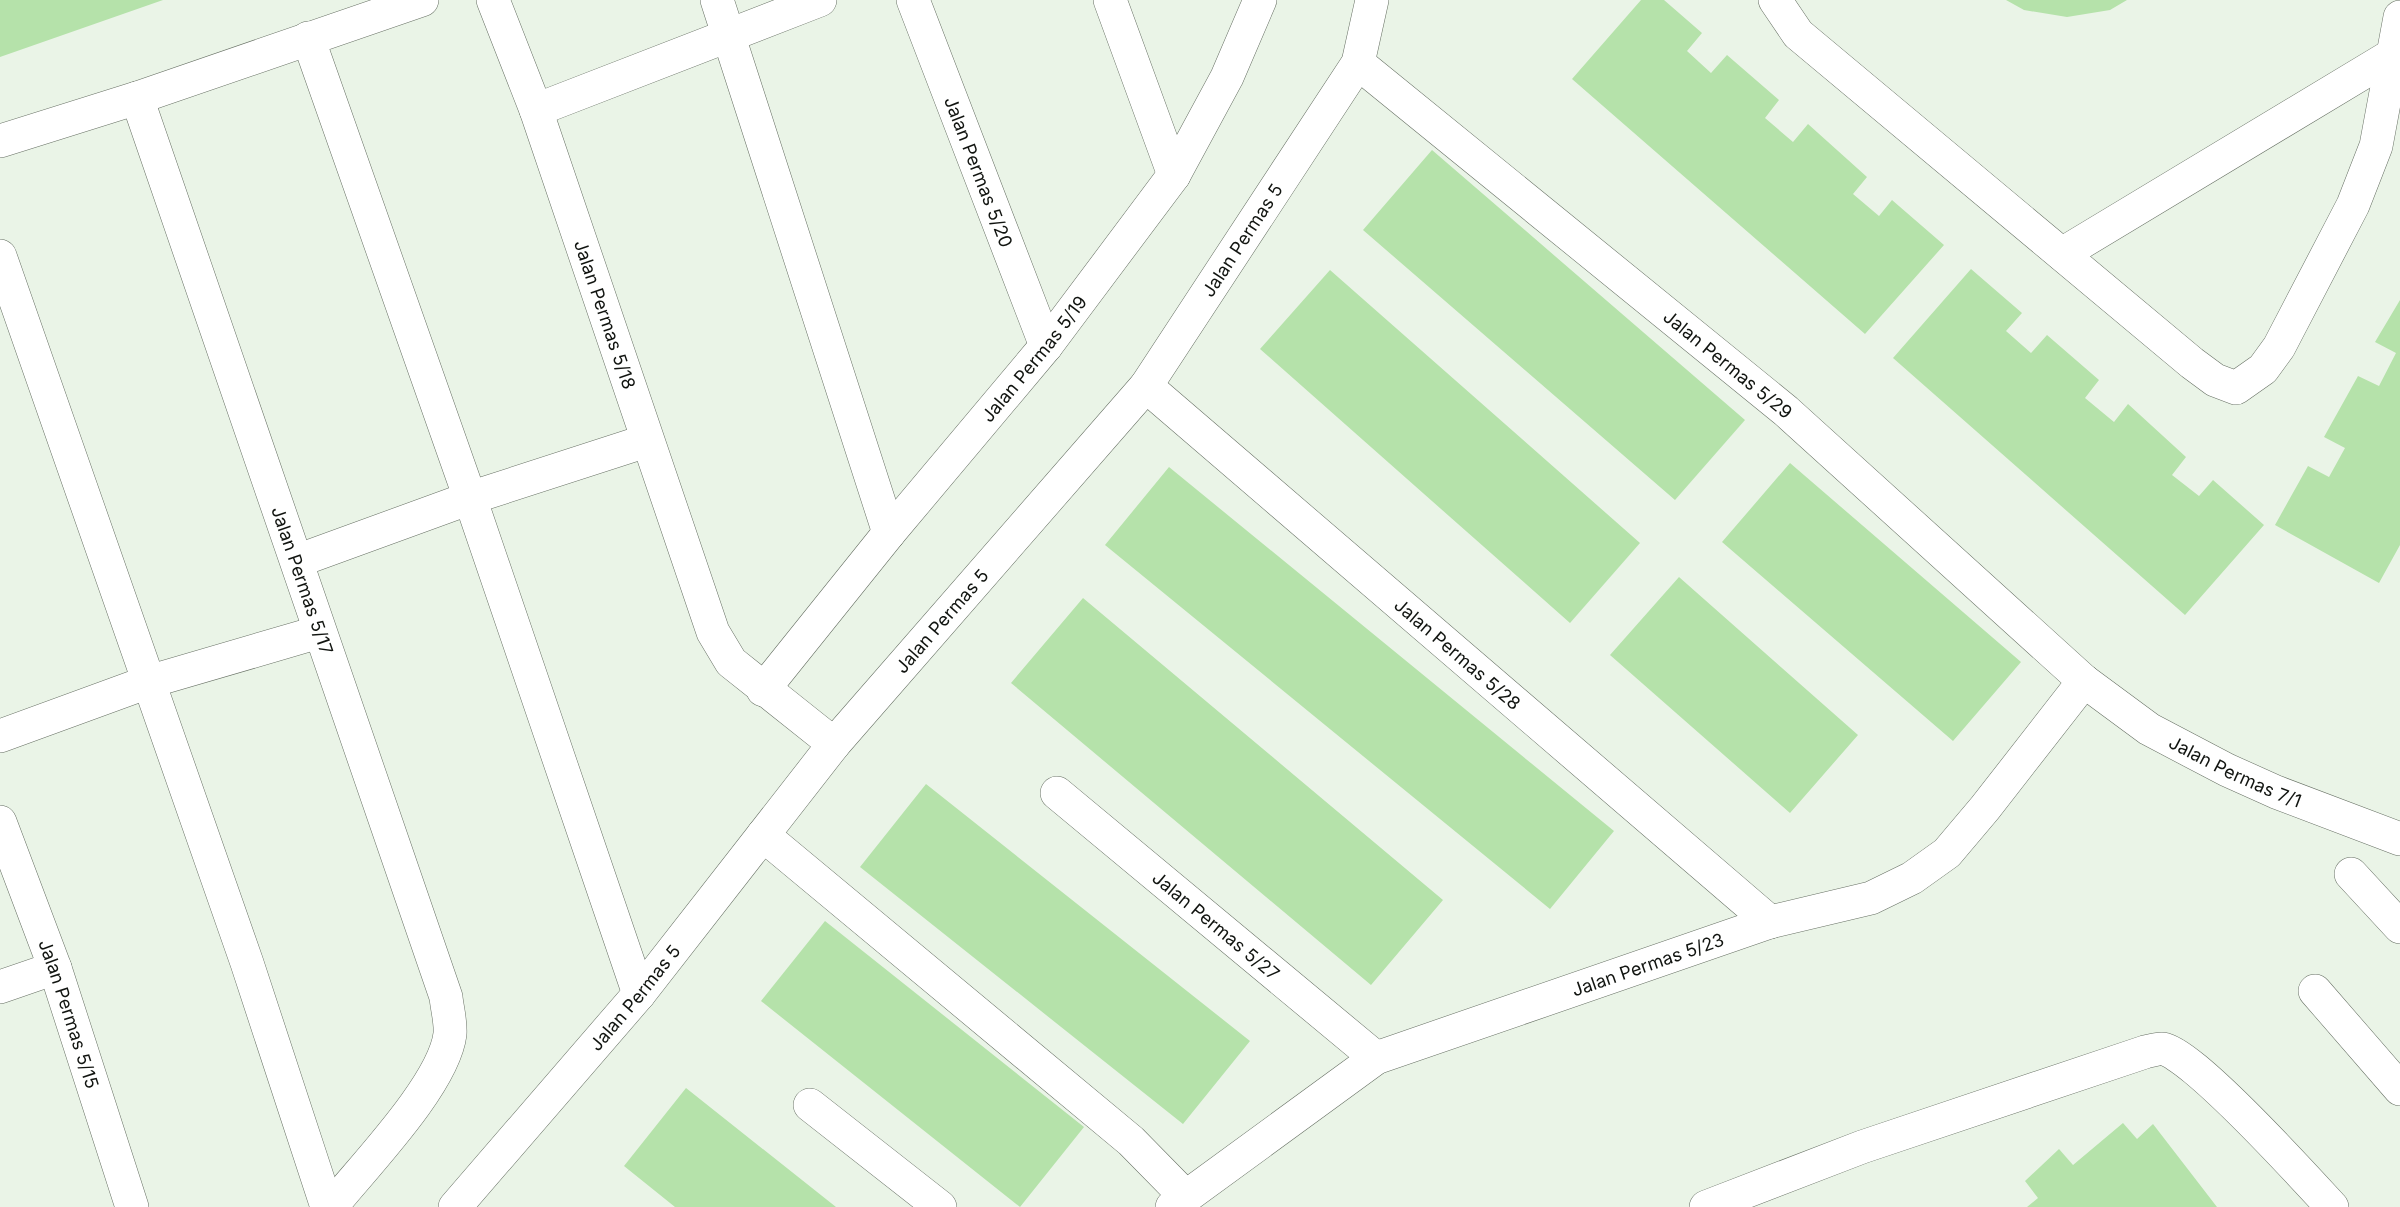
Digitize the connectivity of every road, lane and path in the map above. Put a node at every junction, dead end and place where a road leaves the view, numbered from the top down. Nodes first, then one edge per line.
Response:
1 (422, 0) edge
2 (493, 0) edge
3 (717, 0) edge
4 (820, 0) edge
5 (913, 0) edge
6 (1110, 0) edge
7 (1260, 0) edge
8 (1372, 0) edge
9 (1775, 0) edge
10 (2400, 17) edge
11 (729, 35) junction
12 (308, 38) junction
13 (2394, 54) junction
14 (1358, 63) junction
15 (137, 98) junction
16 (536, 110) junction
17 (0, 141) edge
18 (1174, 175) junction
19 (2062, 254) junction
20 (0, 256) edge
21 (1046, 346) junction
22 (1146, 387) junction
23 (646, 441) junction
24 (470, 498) junction
25 (889, 533) junction
26 (297, 561) junction
27 (319, 632) junction
28 (2084, 681) junction
29 (148, 682) junction
30 (763, 690) junction
31 (0, 736) edge
32 (834, 744) junction
33 (1057, 793) dead end
34 (0, 822) edge
35 (763, 835) junction
36 (2400, 839) edge
37 (2351, 874) dead end
38 (1770, 922) junction
39 (2400, 927) edge
40 (55, 968) junction
41 (0, 987) edge
42 (2315, 991) dead end
43 (639, 994) junction
44 (1376, 1058) junction
45 (2400, 1089) edge
46 (810, 1105) dead end
47 (1179, 1202) edge
48 (132, 1207) edge
49 (329, 1207) edge
50 (455, 1207) edge
51 (940, 1207) edge
52 (1706, 1207) edge
53 (2332, 1207) edge

1 - 12 street
2 - 16 street, Jalan Permas 5/18
3 - 11 street
4 - 11 street
5 - 21 street, Jalan Permas 5/20
6 - 18 street
7 - 18 street, Jalan Permas 5/19
8 - 14 street, Jalan Permas 5
9 - 19 street
10 - 13 street
11 - 16 street
11 - 25 street
12 - 15 street
12 - 24 street
13 - 19 street
13 - 19 street
14 - 22 street, Jalan Permas 5
14 - 28 street, Jalan Permas 5/29
15 - 17 street
15 - 26 street, Jalan Permas 5/17
16 - 23 street, Jalan Permas 5/18
18 - 21 street, Jalan Permas 5/19
20 - 29 street
21 - 25 street, Jalan Permas 5/19
22 - 32 street, Jalan Permas 5
22 - 38 street, Jalan Permas 5/28
23 - 24 street
23 - 30 street, Jalan Permas 5/18
24 - 26 street
24 - 43 street
25 - 30 street, Jalan Permas 5/19
26 - 27 street, Jalan Permas 5/17
27 - 29 street
27 - 49 street, Jalan Permas 5/17
28 - 36 street, Jalan Permas 7/1
28 - 38 street, Jalan Permas 5/23
29 - 31 street
29 - 49 street
30 - 32 street, Jalan Permas 5/18
32 - 35 street, Jalan Permas 5
33 - 44 street, Jalan Permas 5/27
34 - 40 street, Jalan Permas 5/15
35 - 43 street, Jalan Permas 5
35 - 47 street
37 - 39 street
38 - 44 street, Jalan Permas 5/23
40 - 41 street
40 - 48 street, Jalan Permas 5/15
42 - 45 street
43 - 50 street, Jalan Permas 5
44 - 47 street, Jalan Permas 5/23
46 - 51 street
52 - 53 street

